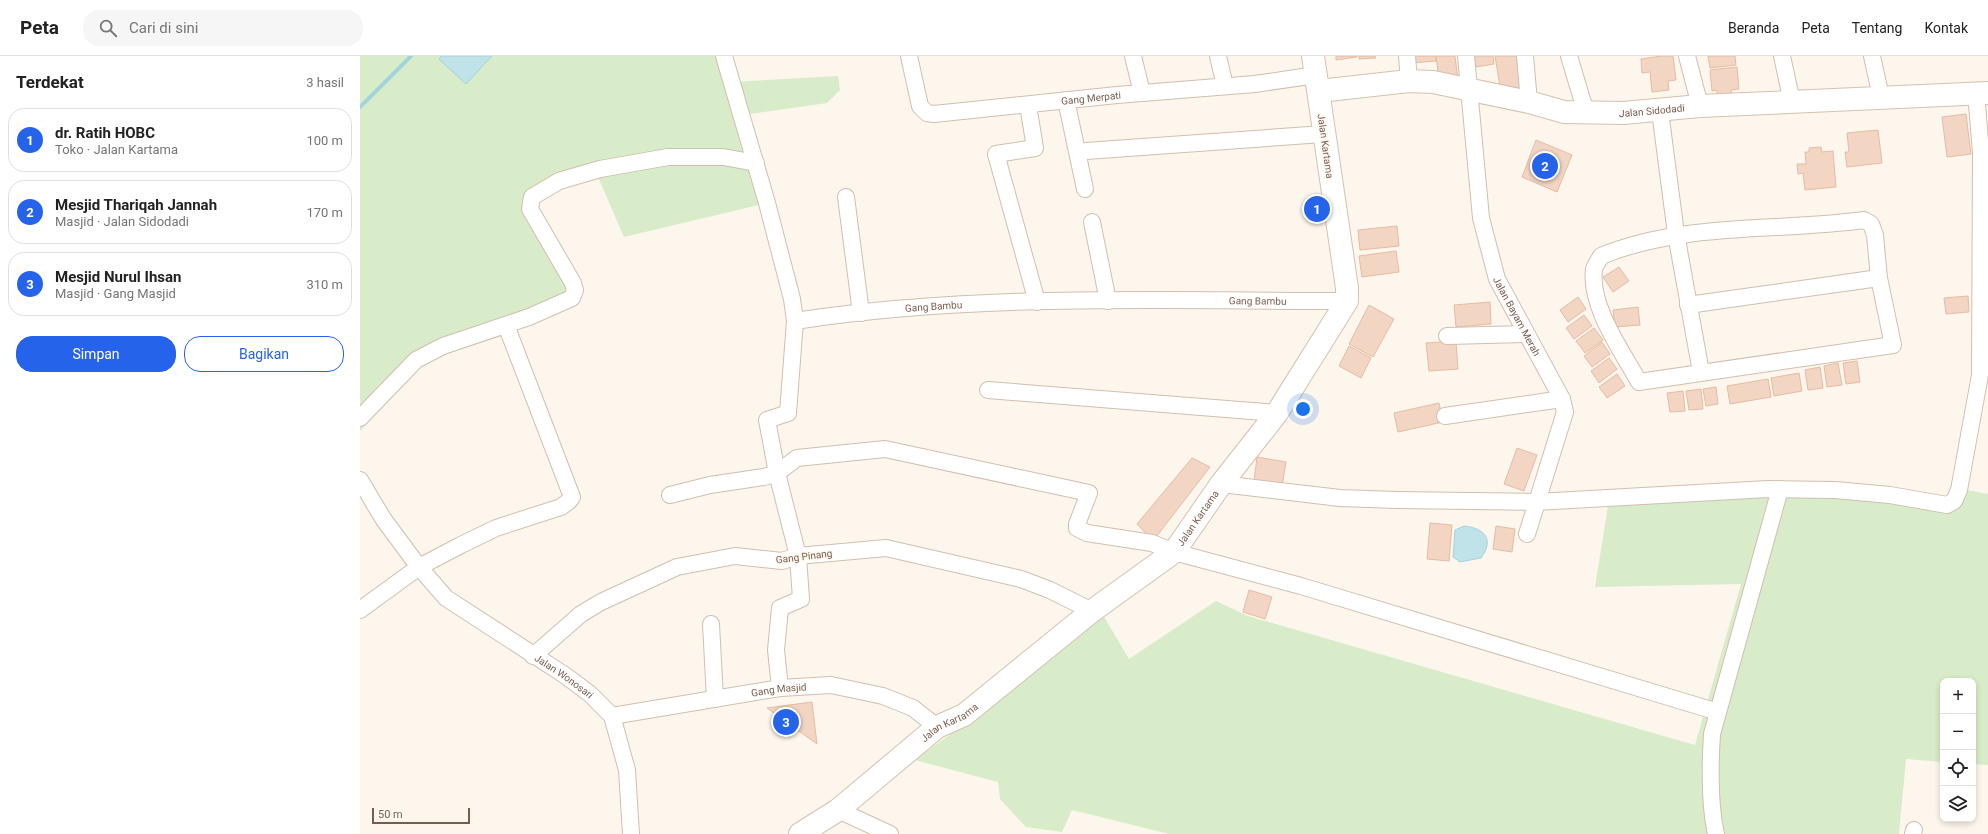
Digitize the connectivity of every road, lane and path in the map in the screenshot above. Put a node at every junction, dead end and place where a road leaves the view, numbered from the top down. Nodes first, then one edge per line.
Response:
1 (724, 56) edge
2 (909, 56) edge
3 (1133, 56) edge
4 (1218, 56) edge
5 (1407, 56) edge
6 (1466, 56) edge
7 (1525, 56) edge
8 (1569, 56) edge
9 (1687, 56) edge
10 (1782, 56) edge
11 (1872, 56) edge
12 (1316, 74) edge
13 (1409, 81) junction
14 (1225, 86) junction
15 (1470, 89) junction
16 (1142, 93) junction
17 (1982, 93) edge
18 (1881, 97) junction
19 (1066, 100) junction
20 (1529, 102) junction
21 (1792, 102) junction
22 (1028, 105) junction
23 (1700, 106) junction
24 (1660, 111) junction
25 (1586, 113) junction
26 (1323, 134) junction
27 (1086, 151) dead end
28 (756, 163) junction
29 (1085, 189) dead end
30 (846, 197) dead end
31 (1092, 222) dead end
32 (1676, 234) junction
33 (1879, 278) junction
34 (1108, 301) junction
35 (1347, 301) junction
36 (1037, 302) junction
37 (1688, 305) junction
38 (860, 313) junction
39 (795, 321) junction
40 (506, 325) junction
41 (1526, 334) junction
42 (1448, 336) dead end
43 (1701, 372) junction
44 (988, 390) dead end
45 (1562, 399) junction
46 (1277, 412) junction
47 (1445, 416) dead end
48 (360, 418) edge
49 (777, 473) junction
50 (360, 480) edge
51 (1221, 484) junction
52 (1780, 489) junction
53 (670, 495) dead end
54 (1536, 502) junction
55 (1527, 534) dead end
56 (1174, 552) junction
57 (798, 556) junction
58 (419, 567) junction
59 (360, 610) edge
60 (1092, 611) junction
61 (711, 624) dead end
62 (533, 656) junction
63 (780, 688) junction
64 (715, 699) junction
65 (1718, 712) junction
66 (612, 716) junction
67 (938, 727) junction
68 (838, 810) junction
69 (631, 834) edge
70 (800, 834) edge
71 (890, 834) edge
72 (1716, 834) edge

1 - 28 street
2 - 22 street, Gang Merpati
3 - 16 street
4 - 14 street
5 - 13 street
6 - 15 street, Jalan Bayam Merah
7 - 20 street
8 - 25 street
9 - 23 street
10 - 21 street
11 - 18 street
12 - 13 main road, Jalan Sidodadi
12 - 14 street, Gang Merpati
12 - 26 main road, Jalan Kartama
13 - 15 main road, Jalan Sidodadi
14 - 16 street, Gang Merpati
15 - 20 main road, Jalan Sidodadi
15 - 41 street, Jalan Bayam Merah
16 - 19 street, Gang Merpati
17 - 18 main road, Jalan Sidodadi
17 - 52 street
18 - 21 main road, Jalan Sidodadi
19 - 22 street, Gang Merpati
19 - 29 street
20 - 25 main road, Jalan Sidodadi
21 - 23 main road, Jalan Sidodadi
22 - 36 street
23 - 24 main road, Jalan Sidodadi
24 - 25 main road, Jalan Sidodadi
24 - 32 street
26 - 27 street
26 - 35 main road, Jalan Kartama
28 - 39 street
28 - 40 street
30 - 38 street
31 - 34 street
32 - 33 street
32 - 37 street
32 - 43 street
33 - 37 street
33 - 43 street
34 - 35 street, Gang Bambu
34 - 36 street, Gang Bambu
35 - 46 main road, Jalan Kartama
36 - 38 street, Gang Bambu
37 - 43 street
38 - 39 street, Gang Bambu
39 - 49 street
40 - 48 street
40 - 58 street
41 - 42 street
41 - 45 street, Jalan Bayam Merah
44 - 46 street
45 - 47 street
45 - 54 street, Jalan Bayam Merah
46 - 51 main road, Jalan Kartama
49 - 53 street
49 - 56 street
49 - 57 street
50 - 58 street, Jalan Wonosari
51 - 54 street
51 - 56 main road, Jalan Kartama
52 - 54 street
52 - 65 street
54 - 55 street, Jalan Bayam Merah
56 - 60 main road, Jalan Kartama
56 - 65 street
57 - 60 street, Gang Pinang
57 - 62 street, Gang Pinang
57 - 63 street
58 - 59 street
58 - 62 street, Jalan Wonosari
60 - 67 main road, Jalan Kartama
61 - 64 street
62 - 66 street, Jalan Wonosari
63 - 64 street, Gang Masjid
63 - 67 street, Gang Masjid
64 - 66 street, Gang Masjid
65 - 72 street
66 - 69 street, Jalan Wonosari
67 - 68 main road, Jalan Kartama
68 - 70 main road, Jalan Kartama
68 - 71 street

